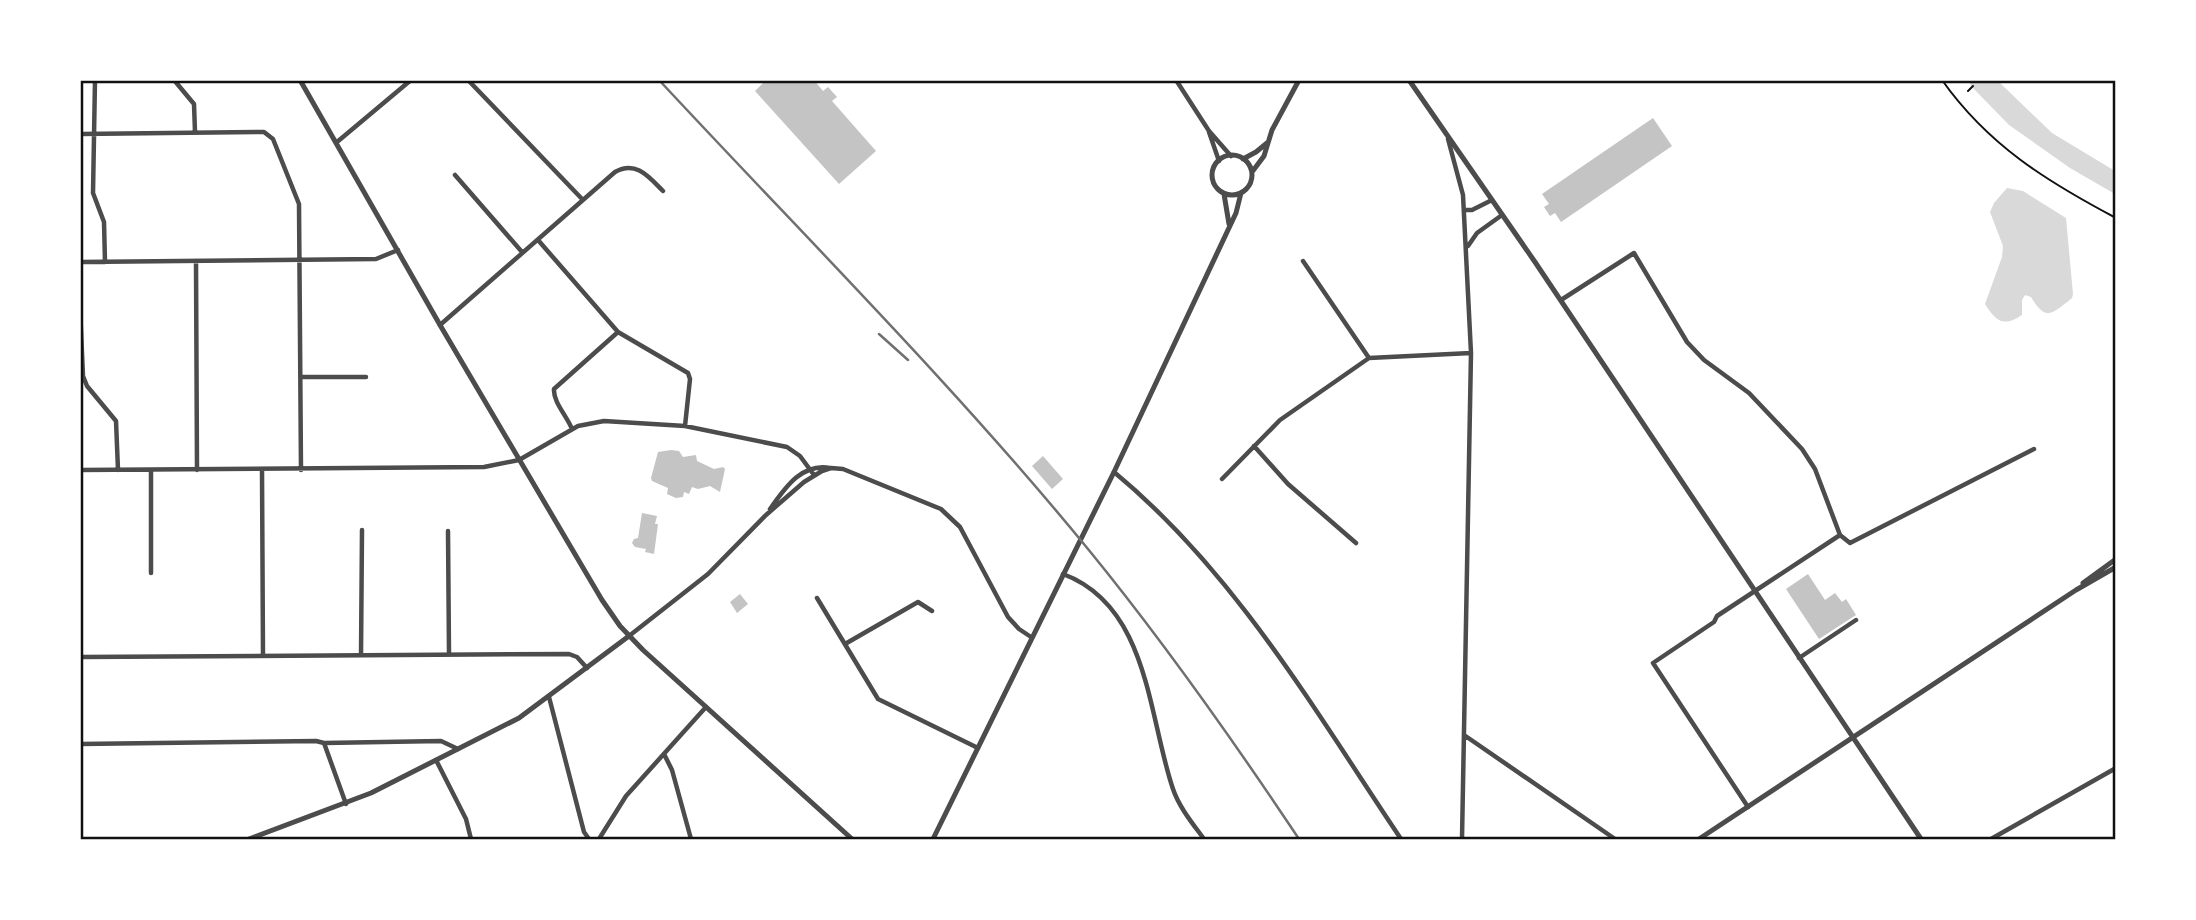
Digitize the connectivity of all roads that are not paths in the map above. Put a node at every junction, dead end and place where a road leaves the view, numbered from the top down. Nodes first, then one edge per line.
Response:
1 (95, 80) edge
2 (174, 80) edge
3 (300, 80) edge
4 (411, 80) edge
5 (468, 80) edge
6 (1176, 80) edge
7 (1299, 80) edge
8 (1409, 80) edge
9 (1209, 131) junction
10 (195, 132) junction
11 (80, 134) edge
12 (95, 134) junction
13 (1448, 139) junction
14 (337, 142) junction
15 (1267, 143) junction
16 (1231, 156) junction
17 (1243, 159) junction
18 (1219, 161) junction
19 (1252, 172) junction
20 (455, 175) dead end
21 (663, 191) dead end
22 (1241, 193) junction
23 (1224, 194) junction
24 (583, 200) junction
25 (1492, 200) junction
26 (1464, 210) junction
27 (1503, 215) junction
28 (1228, 224) junction
29 (538, 240) junction
30 (1467, 247) junction
31 (398, 250) junction
32 (522, 253) junction
33 (300, 260) junction
34 (196, 261) junction
35 (1303, 261) dead end
36 (80, 262) edge
37 (104, 262) junction
38 (1561, 300) junction
39 (80, 307) edge
40 (440, 325) junction
41 (618, 332) junction
42 (1471, 353) junction
43 (1369, 358) junction
44 (300, 377) junction
45 (366, 377) dead end
46 (685, 426) junction
47 (572, 429) junction
48 (1254, 446) junction
49 (2034, 449) dead end
50 (519, 460) junction
51 (809, 468) junction
52 (831, 468) junction
53 (80, 470) edge
54 (118, 470) junction
55 (197, 470) junction
56 (262, 470) junction
57 (300, 470) junction
58 (151, 471) junction
59 (1114, 472) junction
60 (814, 475) junction
61 (1222, 479) dead end
62 (766, 515) junction
63 (362, 530) dead end
64 (448, 531) dead end
65 (1840, 534) junction
66 (1356, 543) dead end
67 (2114, 566) edge
68 (151, 573) dead end
69 (1063, 575) junction
70 (1755, 591) junction
71 (817, 598) dead end
72 (932, 611) dead end
73 (1856, 620) dead end
74 (629, 636) junction
75 (1031, 637) junction
76 (845, 644) junction
77 (449, 654) junction
78 (361, 655) junction
79 (264, 656) junction
80 (80, 657) edge
81 (1799, 658) junction
82 (587, 667) junction
83 (549, 697) junction
84 (706, 707) junction
85 (1464, 735) junction
86 (1853, 738) junction
87 (324, 743) junction
88 (80, 744) edge
89 (978, 748) junction
90 (459, 749) junction
91 (664, 754) junction
92 (436, 760) junction
93 (2116, 768) edge
94 (346, 804) junction
95 (1748, 807) junction
96 (249, 839) edge
97 (471, 839) edge
98 (589, 839) edge
99 (599, 839) edge
100 (691, 839) edge
101 (850, 839) edge
102 (933, 839) edge
103 (1204, 839) edge
104 (1401, 839) edge
105 (1462, 839) edge
106 (1615, 839) edge
107 (1699, 839) edge
108 (1921, 839) edge
109 (1991, 839) edge

1 - 12 street
2 - 10 street
3 - 14 street
4 - 14 street
5 - 24 street
6 - 9 street
7 - 15 street
8 - 13 street
9 - 16 street
9 - 18 street
10 - 12 street
10 - 33 street
11 - 12 street
12 - 37 street
13 - 25 street
13 - 26 street
14 - 31 street
15 - 17 street
15 - 19 street
16 - 17 street
16 - 18 street
17 - 19 street
18 - 23 street
19 - 22 street
20 - 32 street
21 - 24 street
22 - 23 street
22 - 28 street
23 - 28 street
24 - 29 street
25 - 26 street
25 - 27 street
26 - 30 street
27 - 30 street
27 - 38 street
28 - 59 street
29 - 32 street
29 - 41 street
30 - 42 street
31 - 33 street
31 - 40 street
32 - 40 street
33 - 34 street
33 - 44 street
34 - 37 street
34 - 55 street
35 - 43 street
36 - 37 street
38 - 65 street
38 - 70 street
39 - 54 street
40 - 50 street
41 - 46 street
41 - 47 street
42 - 43 street
42 - 85 street
43 - 48 street
44 - 45 street
44 - 57 street
46 - 47 street
46 - 51 street
47 - 50 street
48 - 61 street
48 - 66 street
49 - 65 street
50 - 57 street
50 - 74 street
51 - 52 street
51 - 60 street
51 - 62 street
52 - 60 street
52 - 75 street
53 - 54 street
54 - 58 street
55 - 56 street
55 - 58 street
56 - 57 street
56 - 79 street
58 - 68 street
59 - 69 street
59 - 104 street
60 - 62 street
62 - 74 street
63 - 78 street
64 - 77 street
65 - 70 street
67 - 86 street
69 - 75 street
69 - 103 street
70 - 81 street
70 - 95 street
71 - 76 street
72 - 76 street
73 - 81 street
74 - 82 street
74 - 84 street
75 - 89 street
76 - 89 street
77 - 78 street
77 - 82 street
78 - 79 street
79 - 80 street
81 - 86 street
82 - 83 street
83 - 90 street
83 - 98 street
84 - 91 street
84 - 101 street
85 - 105 street
85 - 106 street
86 - 95 street
86 - 108 street
87 - 88 street
87 - 90 street
87 - 94 street
89 - 102 street
90 - 92 street
91 - 99 street
91 - 100 street
92 - 94 street
92 - 97 street
93 - 109 street
94 - 96 street
95 - 107 street

